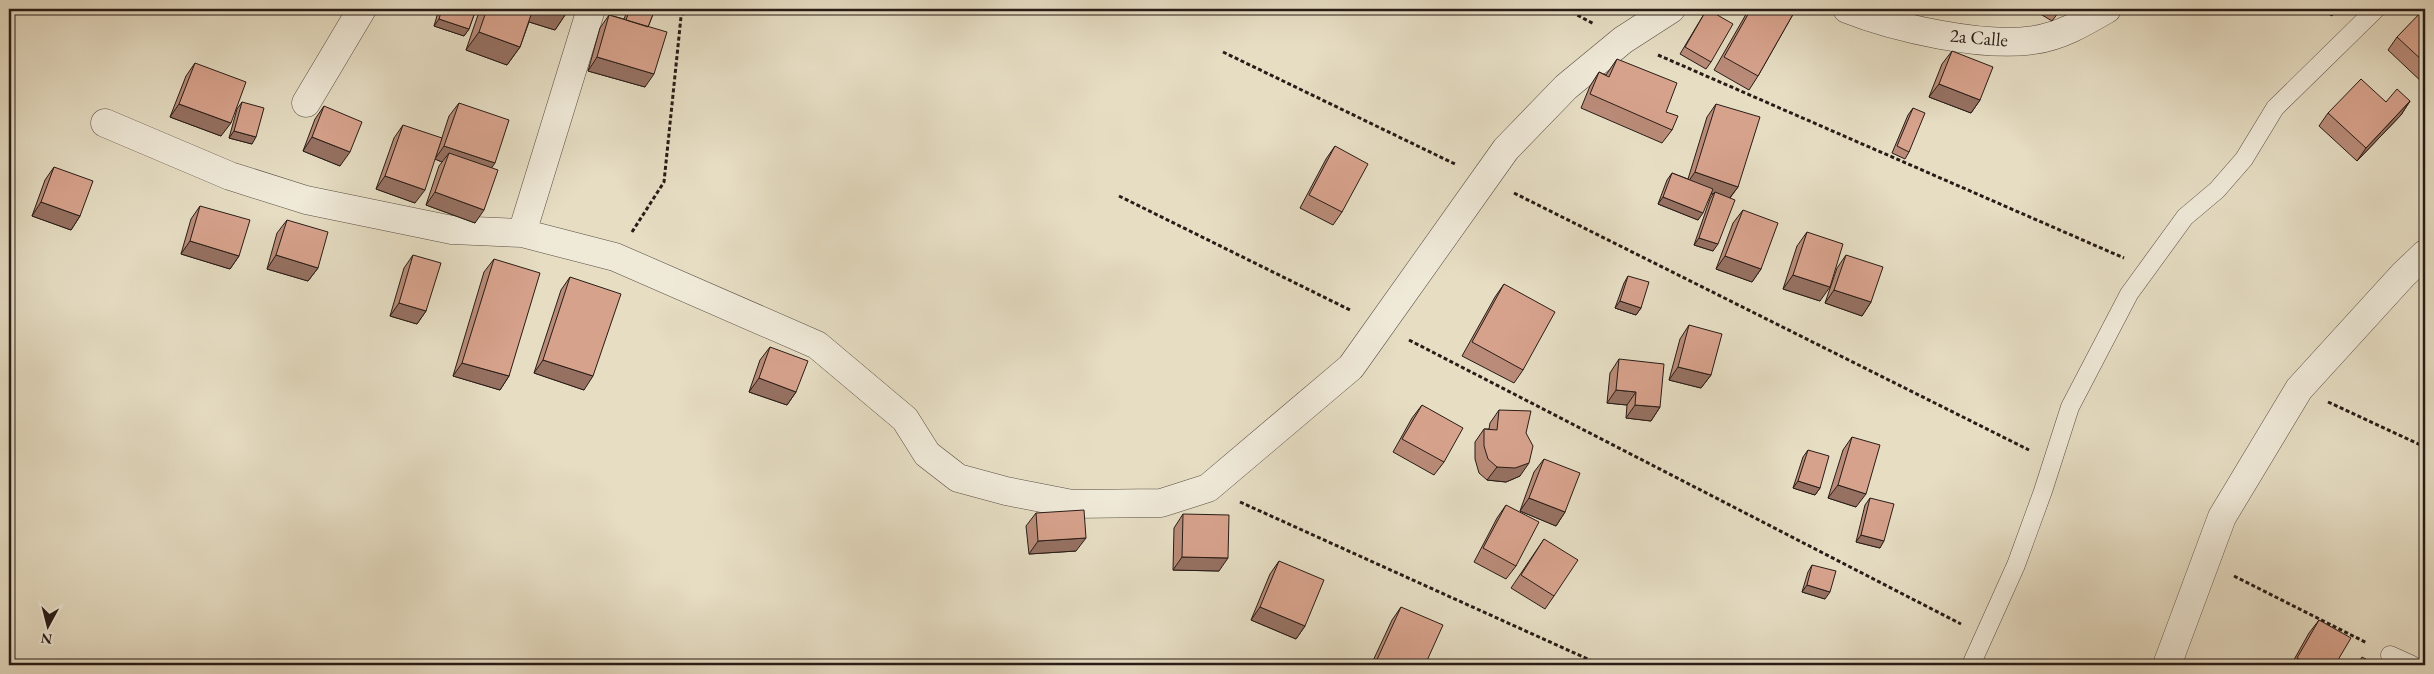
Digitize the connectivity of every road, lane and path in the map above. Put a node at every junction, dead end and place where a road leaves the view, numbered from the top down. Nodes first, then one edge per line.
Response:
1 (362, 9) edge
2 (591, 9) edge
3 (685, 9) edge
4 (1566, 9) edge
5 (1671, 9) edge
6 (1847, 9) edge
7 (2107, 9) edge
8 (2376, 9) edge
9 (1623, 40) junction
10 (1223, 52) dead end
11 (306, 103) dead end
12 (105, 123) dead end
13 (1485, 178) junction
14 (1119, 196) dead end
15 (522, 233) junction
16 (2425, 254) edge
17 (615, 257) junction
18 (2147, 268) junction
19 (1380, 325) junction
20 (2299, 389) junction
21 (2425, 448) edge
22 (2052, 462) junction
23 (1208, 488) junction
24 (2206, 562) junction
25 (1984, 636) junction
26 (2390, 654) joint
27 (1601, 665) edge
28 (1971, 665) edge
29 (2167, 665) edge
30 (2412, 665) edge

1 - 11 street
2 - 15 street
3 - 17 path
4 - 9 path
5 - 9 street
6 - 7 street, 2a Calle
8 - 18 lane
9 - 13 street
9 - 18 path
10 - 13 path
12 - 15 street
13 - 19 street
13 - 22 path
14 - 19 path
15 - 17 street
16 - 20 street
17 - 23 street
18 - 22 lane
19 - 23 street
19 - 25 path
20 - 21 path
20 - 24 street
22 - 25 lane
23 - 27 path
24 - 26 path
24 - 29 street
25 - 28 lane
26 - 30 lane

